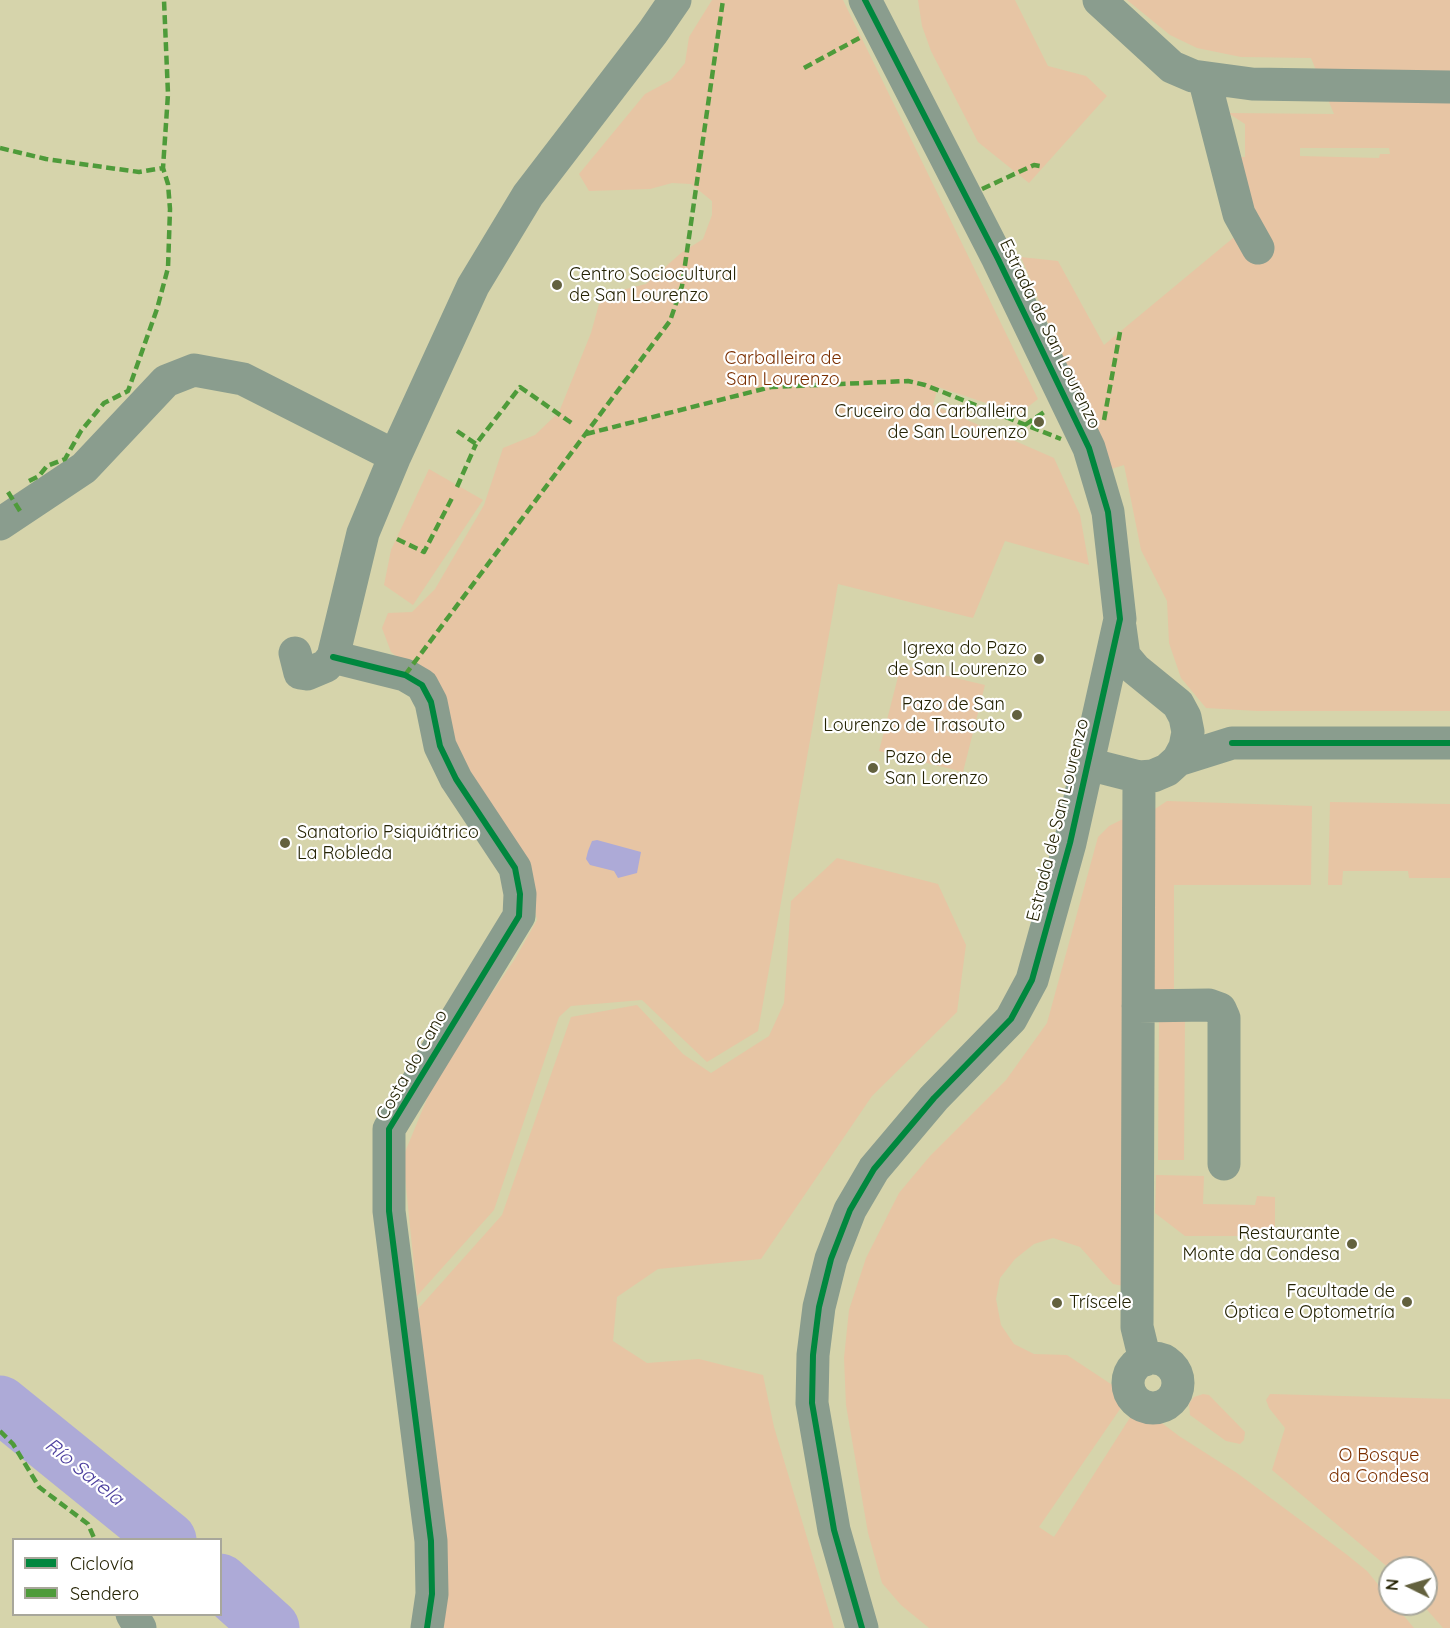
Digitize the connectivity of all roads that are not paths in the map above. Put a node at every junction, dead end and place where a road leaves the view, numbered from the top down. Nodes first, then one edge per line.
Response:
1 (675, 0) edge
2 (865, 0) edge
3 (1099, 0) edge
4 (1204, 78) junction
5 (1450, 87) edge
6 (1258, 248) dead end
7 (395, 456) junction
8 (0, 524) edge
9 (1120, 618) junction
10 (295, 653) dead end
11 (333, 657) junction
12 (1105, 690) junction
13 (1178, 704) junction
14 (1232, 743) junction
15 (1450, 743) edge
16 (1178, 760) junction
17 (1088, 764) junction
18 (1139, 777) junction
19 (1138, 1006) junction
20 (1224, 1164) dead end
21 (1145, 1360) dead end
22 (868, 1622) edge
23 (427, 1628) edge

1 - 7 street
2 - 9 street, Estrada de San Lourenzo
3 - 4 street
4 - 5 street
4 - 6 street
7 - 8 street
7 - 11 street
9 - 12 street, Estrada de San Lourenzo
9 - 13 street
10 - 11 street
11 - 23 street, Costa do Cano
12 - 13 street
12 - 17 street, Estrada de San Lourenzo
13 - 14 street
13 - 16 street
14 - 15 street
14 - 16 street
16 - 18 street
17 - 18 street
17 - 22 street, Estrada de San Lourenzo
18 - 19 street
19 - 20 street
19 - 21 street

